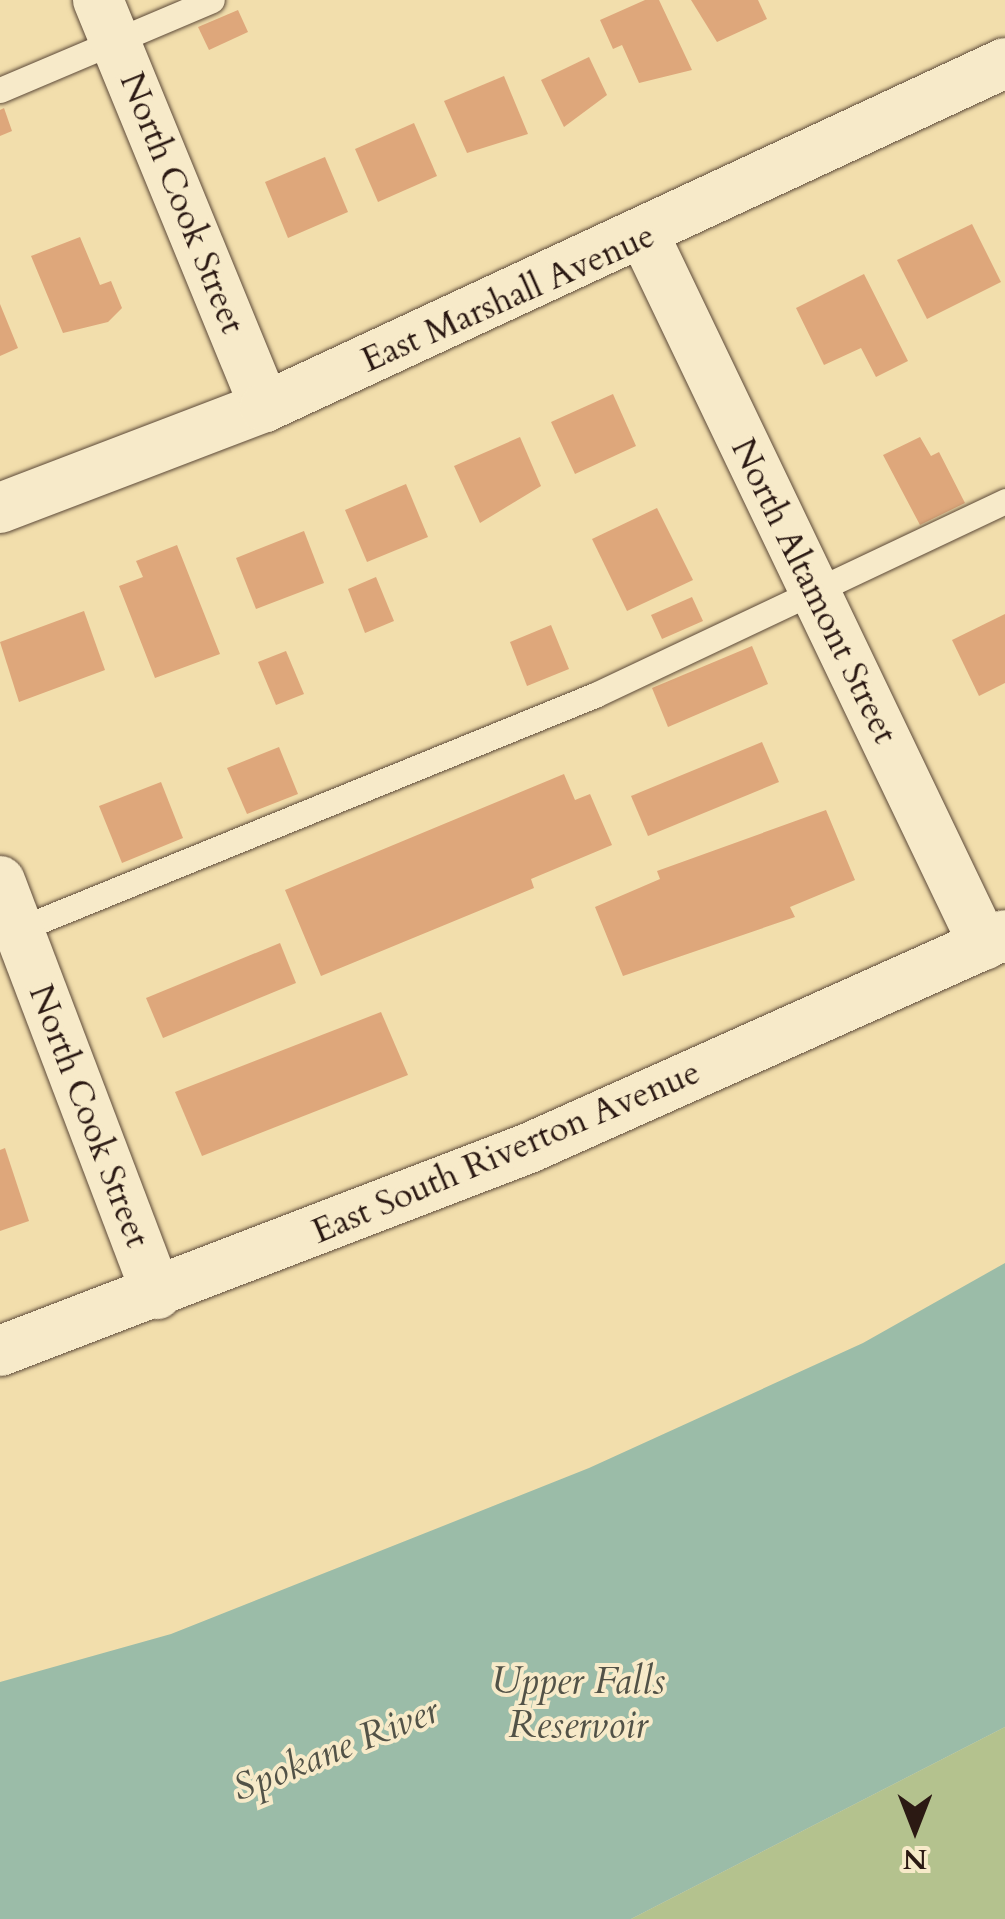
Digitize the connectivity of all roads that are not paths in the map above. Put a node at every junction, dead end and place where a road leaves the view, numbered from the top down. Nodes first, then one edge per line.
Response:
1 (212, 0) edge
2 (107, 20) edge
3 (1005, 63) edge
4 (0, 90) edge
5 (645, 237) junction
6 (265, 407) junction
7 (1005, 501) edge
8 (0, 508) edge
9 (815, 596) junction
10 (0, 881) edge
11 (9, 933) edge
12 (994, 940) edge
13 (157, 1294) junction
14 (0, 1351) edge

1 - 2 lane
2 - 4 lane
2 - 6 street, North Cook Street
3 - 5 street, East Marshall Avenue
5 - 6 street, East Marshall Avenue
5 - 9 street, North Altamont Street
6 - 8 street, East Marshall Avenue
7 - 9 lane
9 - 11 lane
9 - 12 street, North Altamont Street
10 - 11 street, North Cook Street
11 - 13 street, North Cook Street
12 - 13 street, East South Riverton Avenue
13 - 14 street, East South Riverton Avenue

